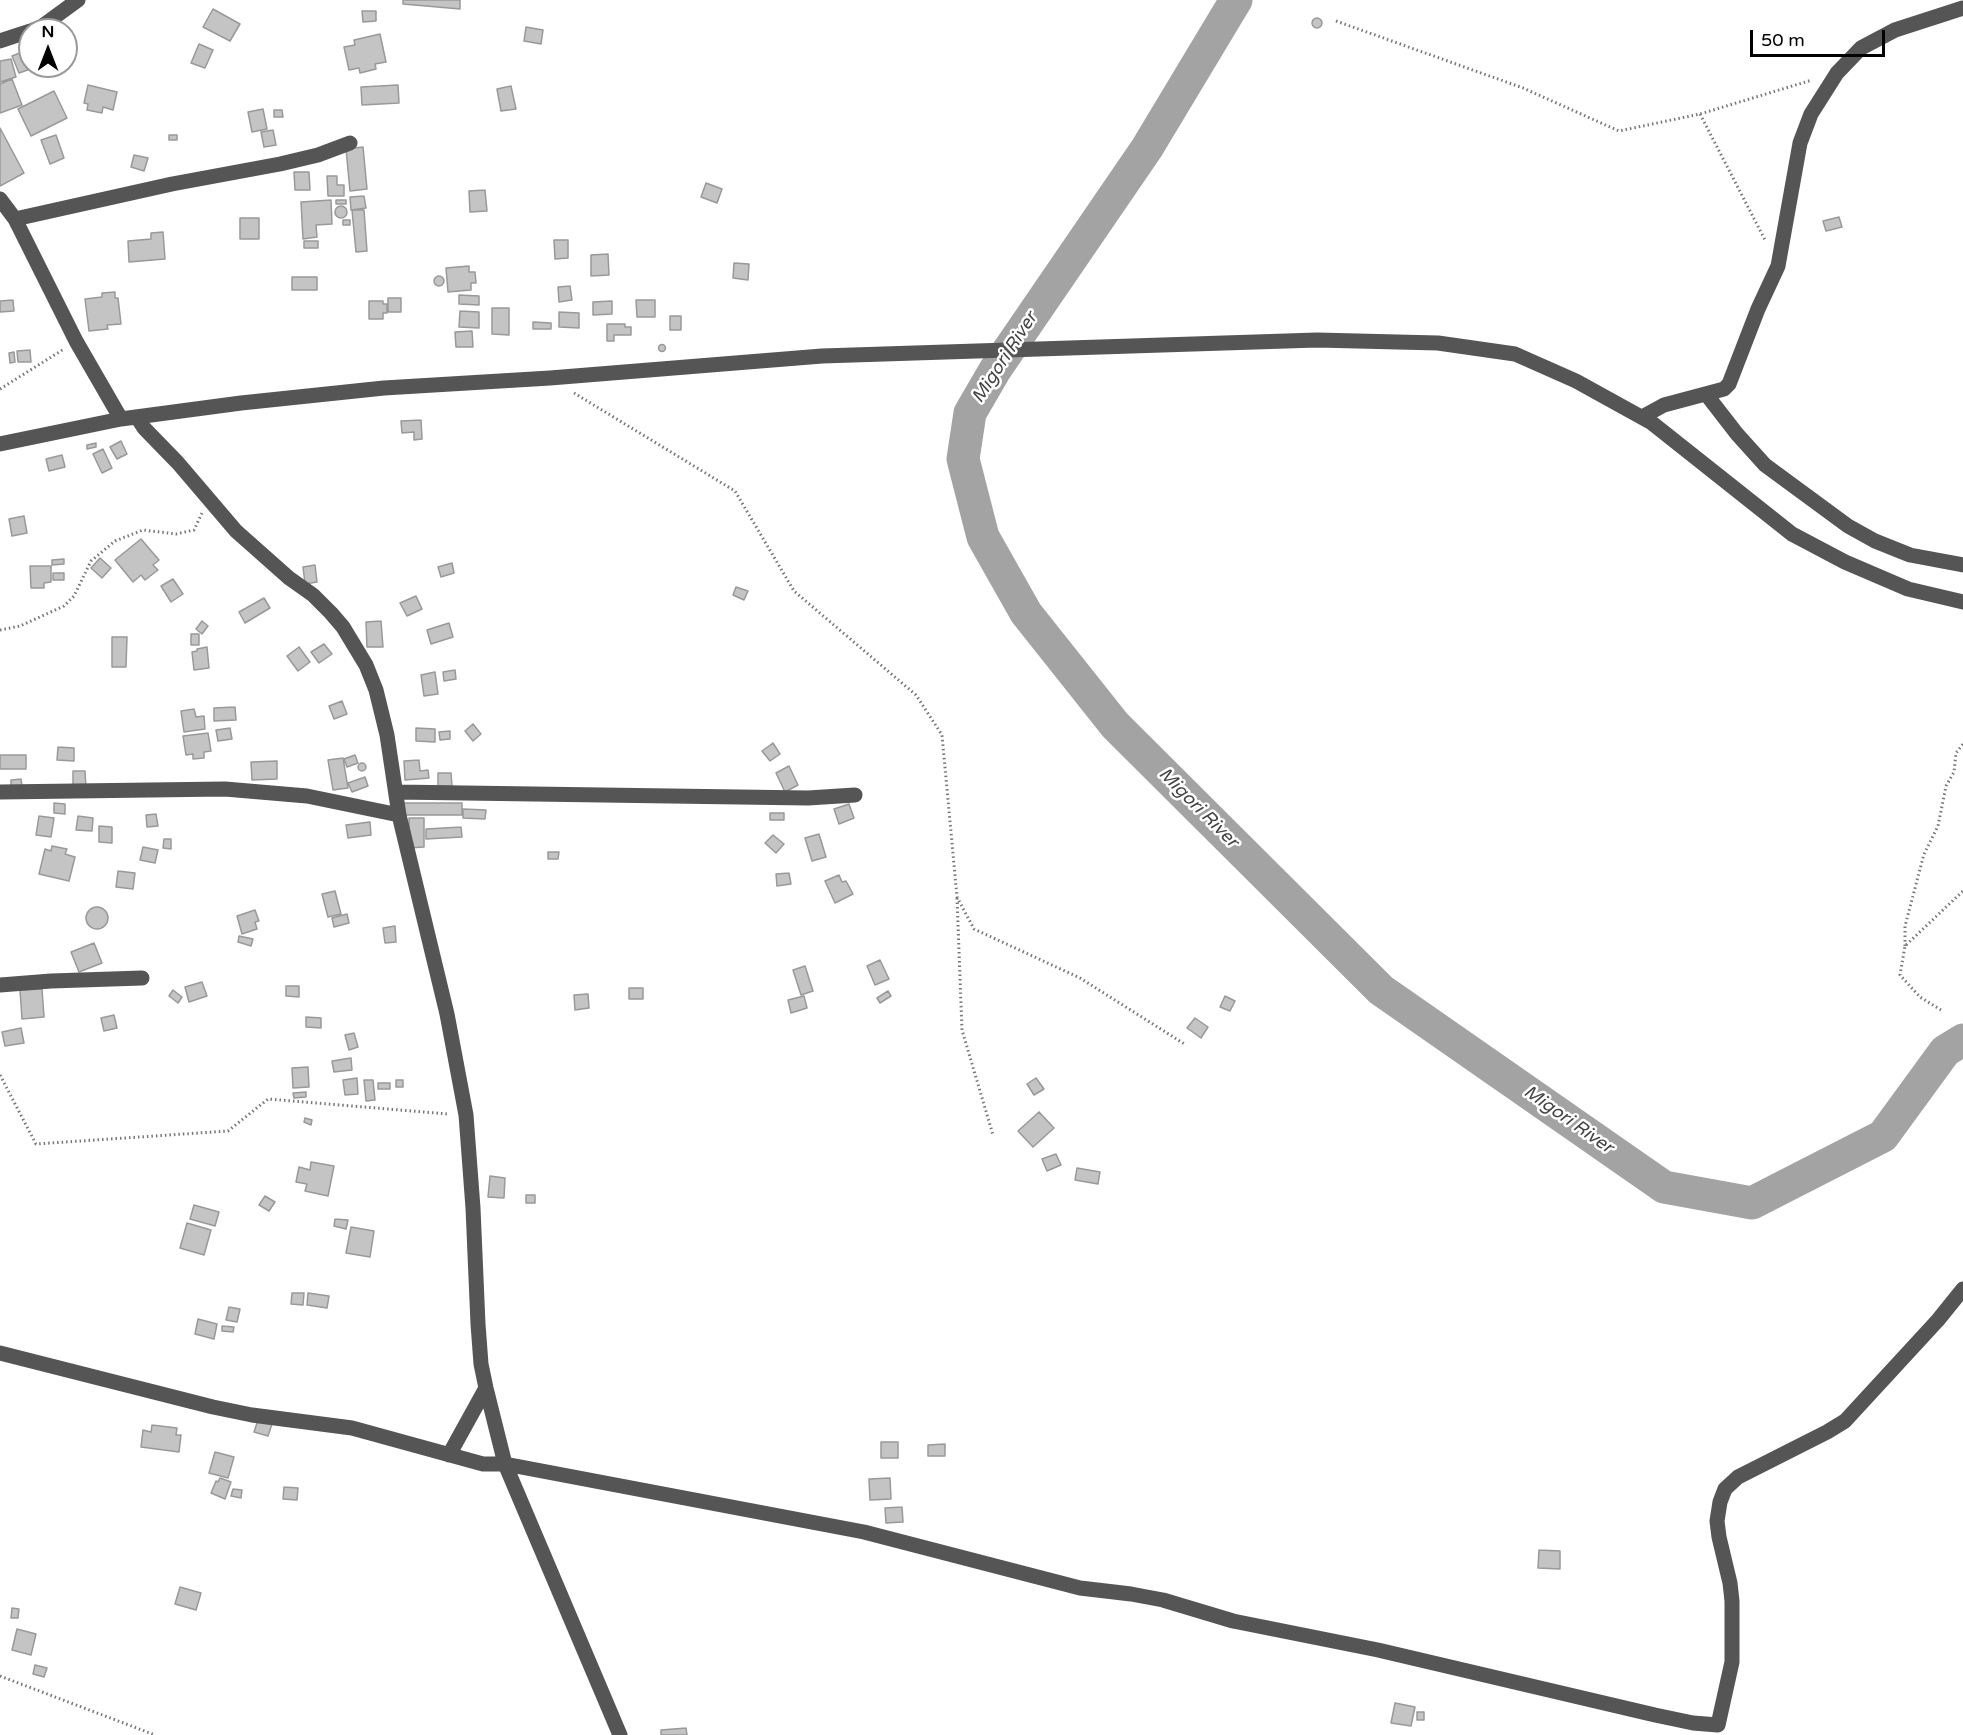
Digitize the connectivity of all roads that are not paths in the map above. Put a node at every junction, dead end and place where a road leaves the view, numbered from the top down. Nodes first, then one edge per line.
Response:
1 (78, 0) edge
2 (1963, 8) edge
3 (53, 18) edge
4 (18, 35) edge
5 (0, 41) edge
6 (350, 143) dead end
7 (0, 199) edge
8 (15, 219) junction
9 (1706, 394) junction
10 (137, 417) junction
11 (1642, 417) junction
12 (121, 419) junction
13 (0, 444) edge
14 (1963, 566) edge
15 (1963, 602) edge
16 (0, 792) edge
17 (396, 792) junction
18 (855, 795) dead end
19 (399, 815) junction
20 (142, 978) dead end
21 (0, 985) edge
22 (1963, 1289) edge
23 (0, 1353) edge
24 (486, 1388) junction
25 (449, 1455) junction
26 (505, 1464) junction
27 (621, 1735) edge

1 - 3 street
2 - 9 street
4 - 5 street
6 - 8 street
7 - 8 street
8 - 12 street
9 - 11 street
9 - 14 street
10 - 11 street
10 - 12 street
10 - 17 street
11 - 15 street
12 - 13 street
16 - 19 street
17 - 18 street
17 - 19 street
19 - 24 street
20 - 21 street
22 - 26 street
23 - 25 street
24 - 25 street
24 - 26 street
25 - 26 street
26 - 27 street

